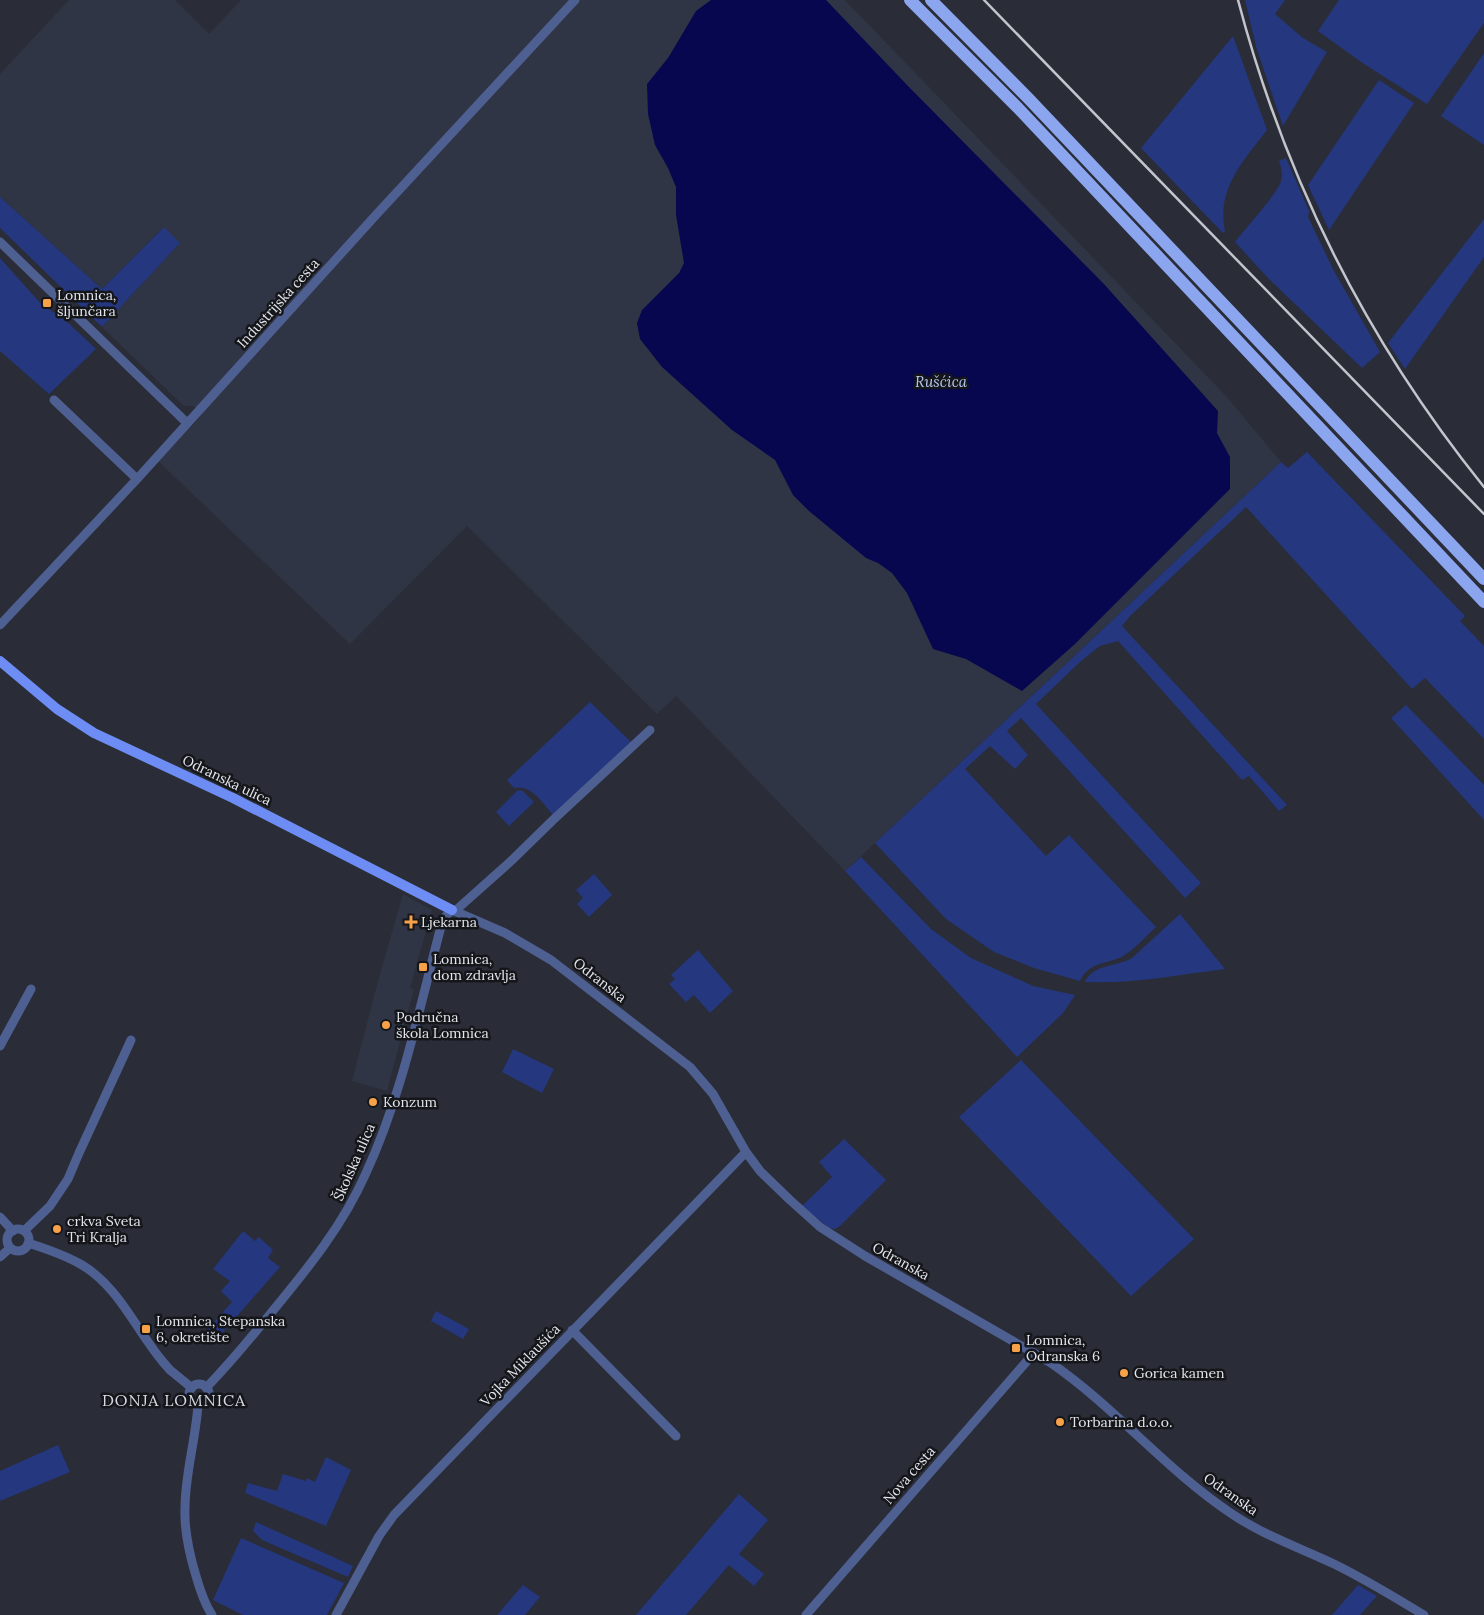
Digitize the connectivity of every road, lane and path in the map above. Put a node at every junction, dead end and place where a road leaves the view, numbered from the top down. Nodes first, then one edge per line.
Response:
1 (575, 0) edge
2 (910, 0) edge
3 (932, 0) edge
4 (0, 242) edge
5 (54, 400) dead end
6 (187, 423) junction
7 (137, 479) junction
8 (1484, 579) edge
9 (1484, 602) edge
10 (0, 625) edge
11 (0, 661) edge
12 (650, 730) dead end
13 (454, 910) junction
14 (31, 989) dead end
15 (131, 1040) dead end
16 (0, 1046) edge
17 (746, 1152) junction
18 (0, 1217) edge
19 (13, 1231) junction
20 (24, 1231) junction
21 (28, 1243) junction
22 (10, 1248) junction
23 (0, 1257) edge
24 (572, 1330) junction
25 (1034, 1353) junction
26 (192, 1388) junction
27 (206, 1388) junction
28 (198, 1404) junction
29 (676, 1436) dead end
30 (212, 1615) edge
31 (336, 1615) edge
32 (806, 1615) edge
33 (1424, 1615) edge

1 - 6 street, Industrijska cesta
2 - 9 highway
3 - 8 highway
4 - 6 street
5 - 7 street
6 - 7 street, Industrijska cesta
7 - 10 street, Industrijska cesta
11 - 13 main road, Odranska ulica
12 - 13 street, Školska ulica
13 - 17 street, Odranska
13 - 27 street, Školska ulica
14 - 16 street
15 - 20 street
17 - 24 street, Vojka Miklaušića
17 - 25 street, Odranska
18 - 19 street
19 - 20 street
19 - 22 street
20 - 21 street
21 - 22 street
21 - 26 street
22 - 23 street
24 - 29 street
24 - 31 street, Vojka Miklaušića
25 - 32 street, Nova cesta
25 - 33 street, Odranska
26 - 27 street
26 - 28 street, Školska ulica
27 - 28 street, Školska ulica
28 - 30 street, Školska ulica

